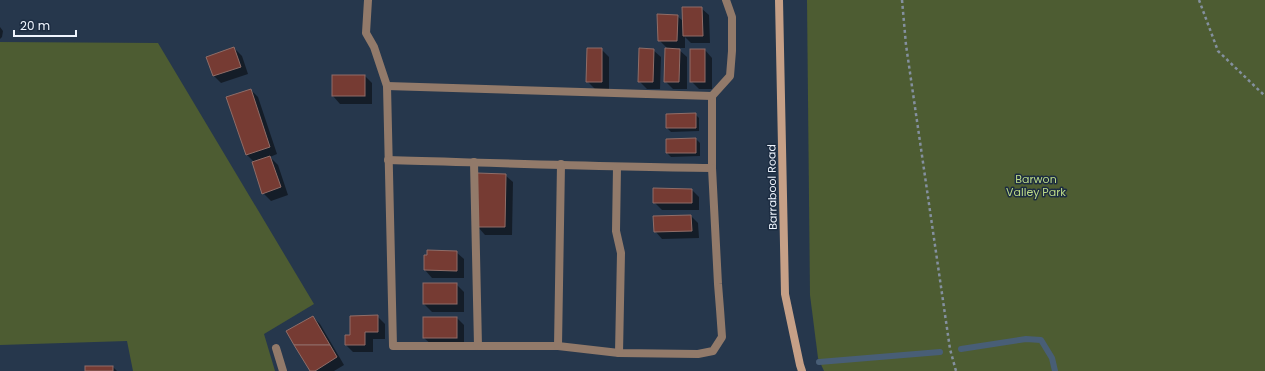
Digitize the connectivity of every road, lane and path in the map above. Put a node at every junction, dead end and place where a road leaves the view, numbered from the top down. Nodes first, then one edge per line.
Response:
1 (368, 0) edge
2 (726, 0) edge
3 (779, 0) edge
4 (902, 0) edge
5 (1199, 0) edge
6 (386, 86) junction
7 (712, 96) junction
8 (1265, 96) edge
9 (388, 160) junction
10 (474, 162) junction
11 (561, 164) junction
12 (617, 167) junction
13 (712, 168) junction
14 (478, 346) junction
15 (558, 346) junction
16 (276, 348) dead end
17 (619, 353) junction
18 (283, 371) edge
19 (802, 371) edge
20 (956, 371) edge

1 - 6 lane
2 - 7 lane
3 - 19 street, Barrabool Road
4 - 20 path
5 - 8 path
6 - 7 lane
6 - 9 lane
7 - 13 lane
9 - 10 lane
9 - 14 lane
10 - 11 lane
10 - 14 lane
11 - 12 lane
11 - 15 lane
12 - 13 lane
12 - 17 lane
13 - 17 lane
14 - 15 lane
15 - 17 lane
16 - 18 lane

